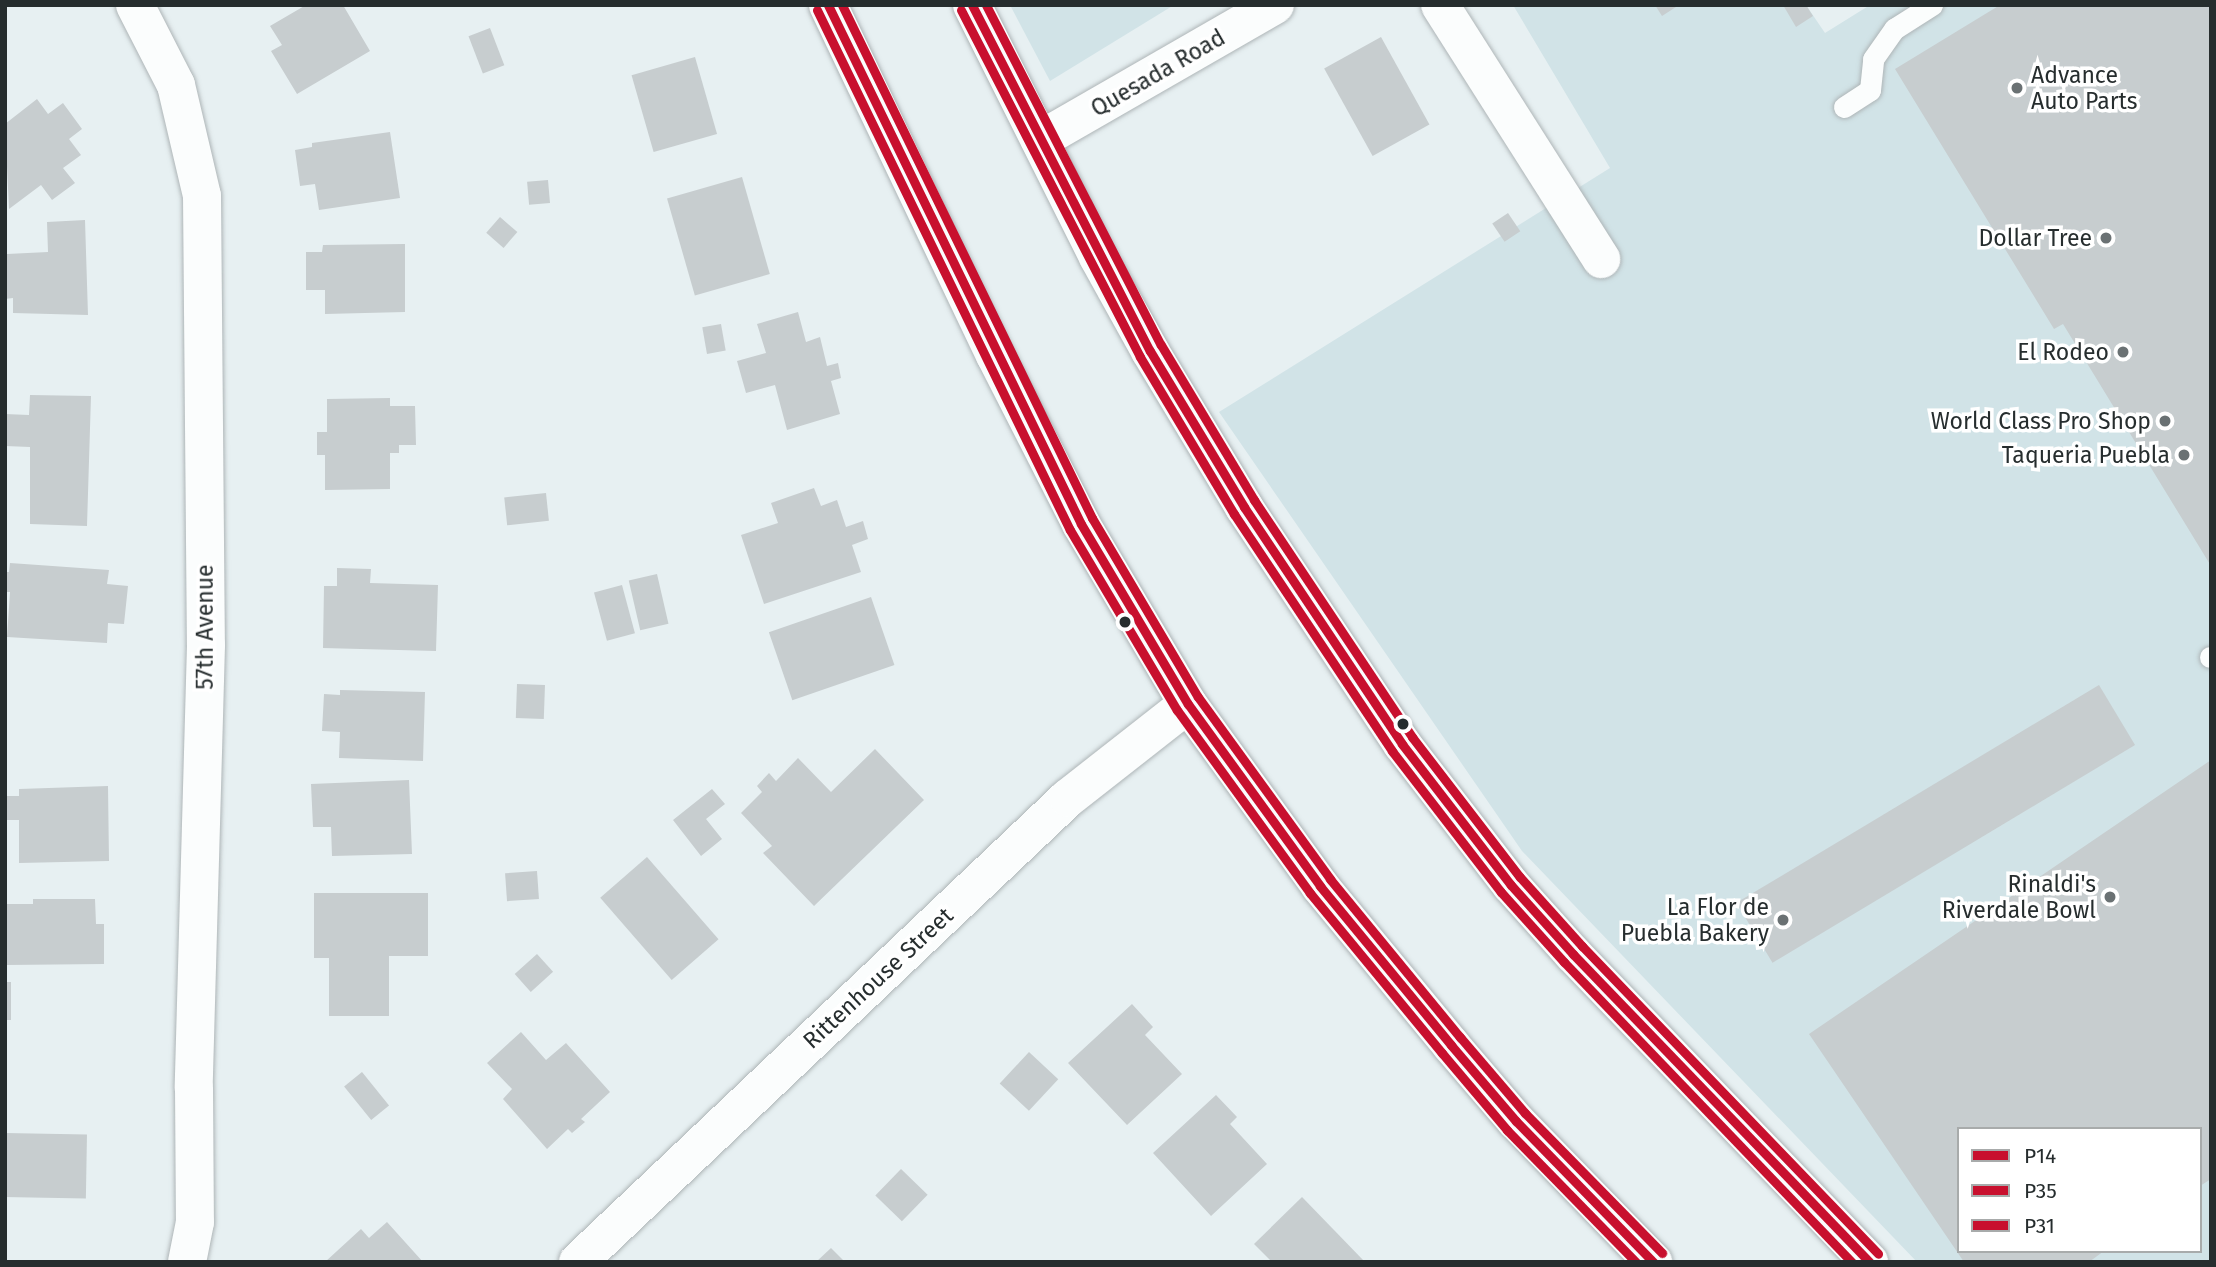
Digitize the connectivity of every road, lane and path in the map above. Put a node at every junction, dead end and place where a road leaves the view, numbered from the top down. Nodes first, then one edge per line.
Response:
1 (135, 5) edge
2 (828, 5) edge
3 (972, 5) edge
4 (1275, 5) edge
5 (1440, 5) edge
6 (1932, 5) edge
7 (1843, 107) dead end
8 (1040, 140) junction
9 (1601, 259) dead end
10 (1188, 704) junction
11 (584, 1260) edge
12 (187, 1262) edge
13 (1653, 1262) edge
14 (1869, 1262) edge

1 - 12 main road, 57th Avenue
2 - 10 main road
3 - 8 main road
4 - 8 main road, Quesada Road
5 - 9 main road
6 - 7 lane
8 - 14 main road
10 - 11 main road, Rittenhouse Street
10 - 13 main road

